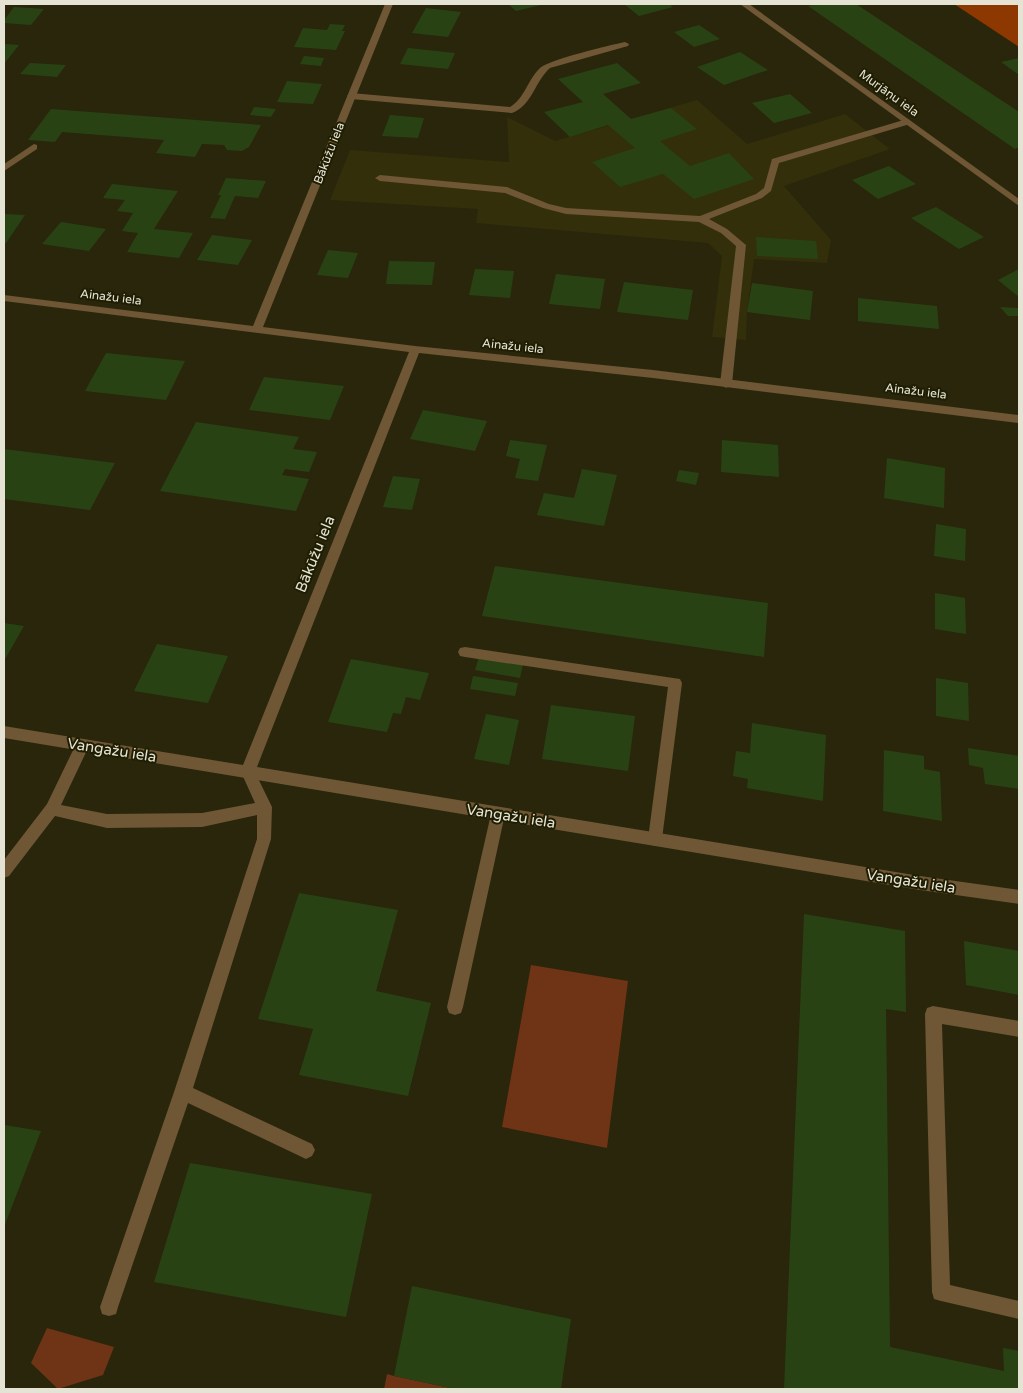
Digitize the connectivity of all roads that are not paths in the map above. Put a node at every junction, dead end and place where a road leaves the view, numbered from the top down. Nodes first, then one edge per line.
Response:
1 (389, 4) edge
2 (744, 4) edge
3 (625, 44) dead end
4 (351, 96) junction
5 (907, 122) junction
6 (34, 147) dead end
7 (4, 168) edge
8 (380, 178) dead end
9 (1019, 203) edge
10 (701, 219) junction
11 (4, 298) edge
12 (257, 329) junction
13 (415, 349) junction
14 (726, 384) junction
15 (1019, 419) edge
16 (465, 652) dead end
17 (4, 732) edge
18 (82, 746) junction
19 (248, 772) junction
20 (265, 807) junction
21 (52, 809) junction
22 (498, 814) junction
23 (655, 839) junction
24 (4, 871) edge
25 (1019, 897) edge
26 (455, 1007) dead end
27 (1019, 1029) edge
28 (184, 1092) junction
29 (306, 1150) dead end
30 (109, 1306) dead end
31 (1019, 1310) edge

1 - 4 street, Bākūžu iela
2 - 5 street, Murjāņu iela
3 - 4 street
4 - 12 street, Bākūžu iela
5 - 9 street, Murjāņu iela
5 - 10 street
6 - 7 street
8 - 10 street
10 - 14 street
11 - 12 street, Ainažu iela
12 - 13 street, Ainažu iela
13 - 14 street, Ainažu iela
13 - 19 street, Bākūžu iela
14 - 15 street, Ainažu iela
16 - 23 street
17 - 18 street, Vangažu iela
18 - 19 street, Vangažu iela
18 - 21 street
19 - 20 street
19 - 22 street, Vangažu iela
20 - 21 street
20 - 28 street
21 - 24 street
22 - 23 street, Vangažu iela
22 - 26 street
23 - 25 street, Vangažu iela
27 - 31 street
28 - 29 street
28 - 30 street

